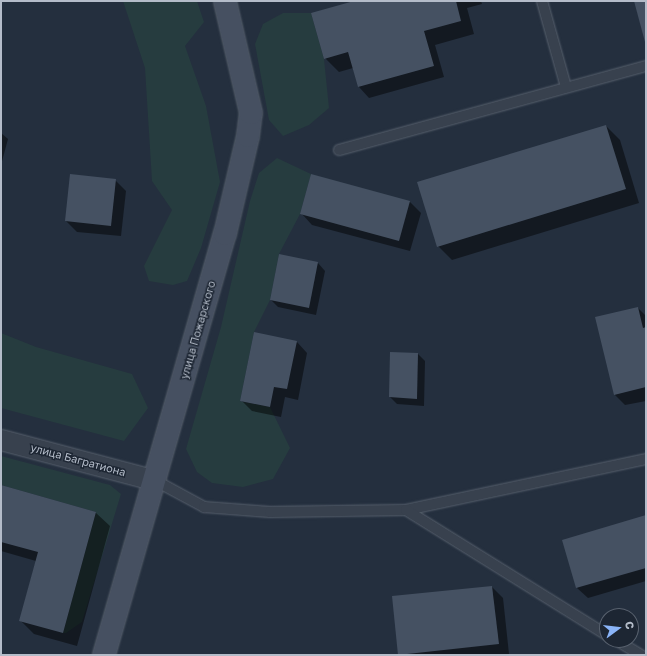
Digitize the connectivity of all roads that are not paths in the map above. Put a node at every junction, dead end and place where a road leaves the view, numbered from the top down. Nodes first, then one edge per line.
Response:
1 (225, 1) edge
2 (542, 1) edge
3 (646, 66) edge
4 (566, 88) junction
5 (339, 150) dead end
6 (1, 440) edge
7 (646, 459) edge
8 (156, 480) junction
9 (406, 510) junction
10 (599, 630) edge
11 (630, 648) edge
12 (104, 655) edge
13 (642, 655) edge

1 - 8 street, улица Пожарского
2 - 4 lane
3 - 4 lane
4 - 5 lane
6 - 8 street, улица Багратиона
7 - 9 lane
8 - 9 lane
8 - 12 street, улица Пожарского
9 - 10 lane
11 - 13 lane

